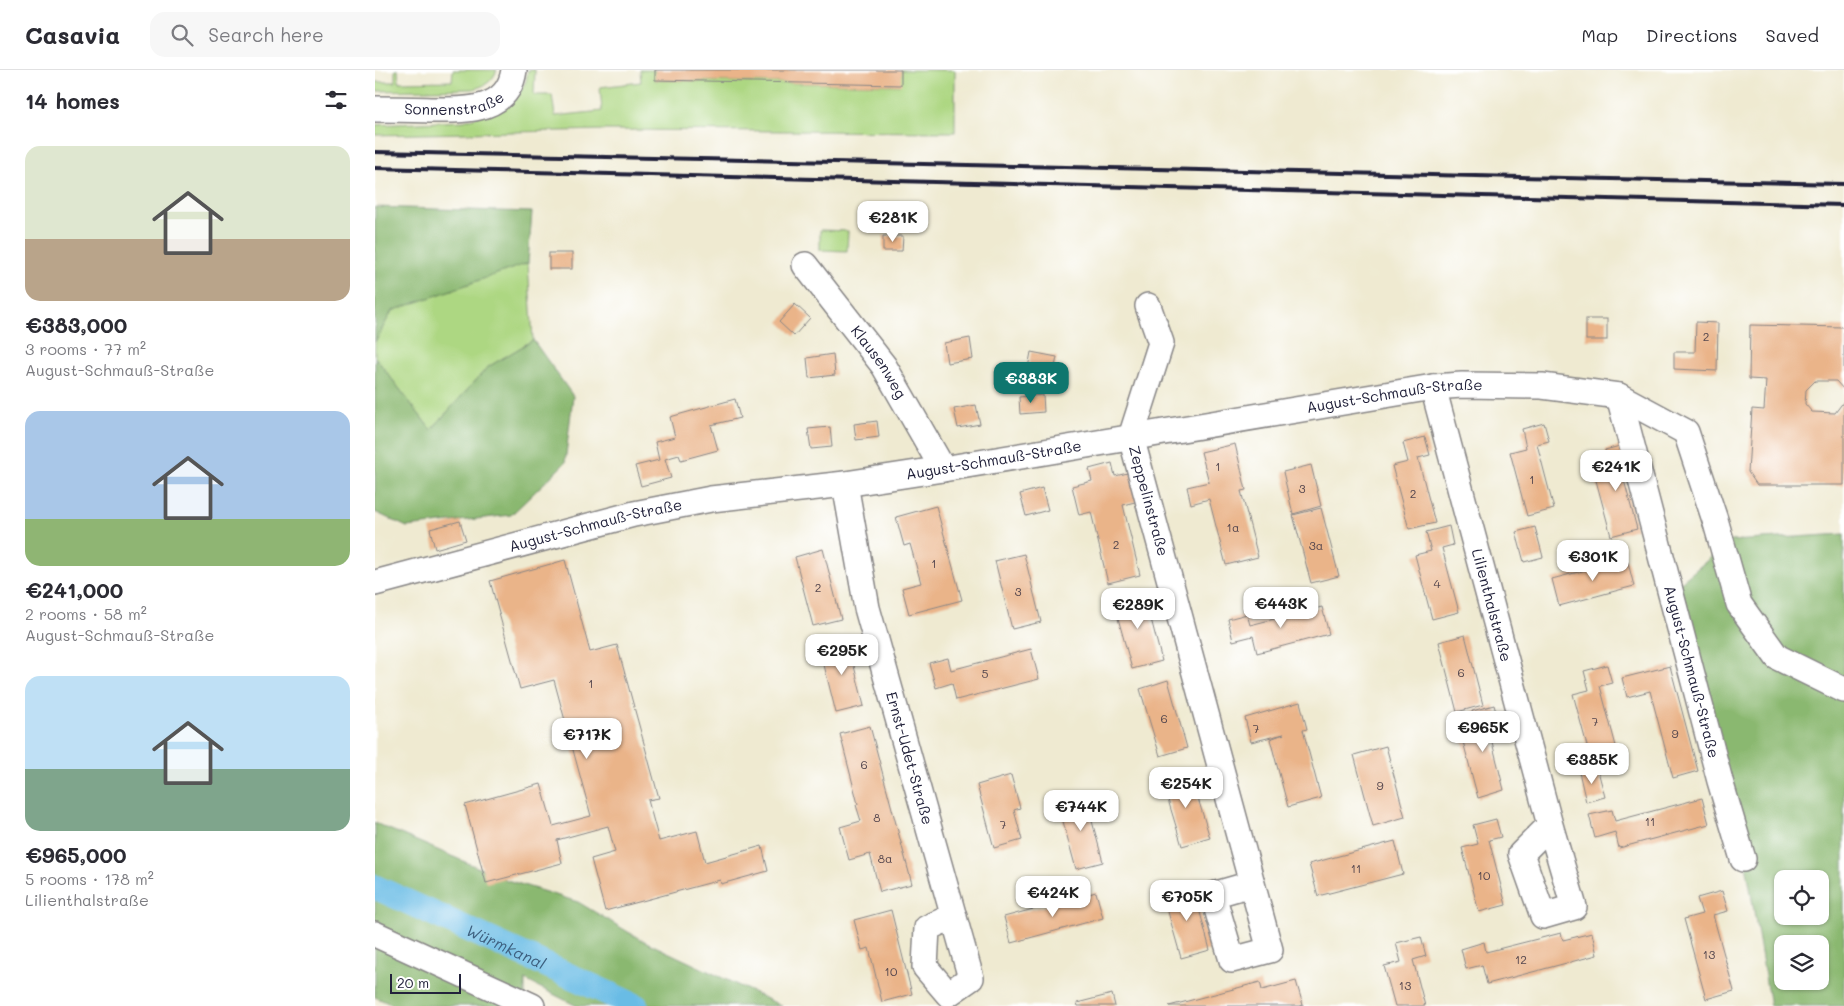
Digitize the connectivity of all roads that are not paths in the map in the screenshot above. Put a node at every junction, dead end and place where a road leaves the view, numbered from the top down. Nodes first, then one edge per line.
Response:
1 (514, 70) edge
2 (375, 109) edge
3 (805, 265) dead end
4 (1148, 306) dead end
5 (1433, 387) junction
6 (1619, 396) junction
7 (1131, 437) junction
8 (943, 469) junction
9 (845, 484) junction
10 (375, 583) edge
11 (1844, 690) edge
12 (1550, 825) dead end
13 (1743, 859) dead end
14 (1251, 884) dead end
15 (954, 916) dead end
16 (375, 934) edge
17 (532, 1006) edge

1 - 2 street, Sonnenstraße
3 - 8 street, Klausenweg
4 - 7 street
5 - 6 street, August-Schmauß-Straße
5 - 7 street, August-Schmauß-Straße
5 - 12 street, Lilienthalstraße
6 - 11 street, August-Schmauß-Straße
6 - 13 street, August-Schmauß-Straße
7 - 8 street, August-Schmauß-Straße
7 - 14 street, Zeppelinstraße
8 - 9 street, August-Schmauß-Straße
9 - 10 street, August-Schmauß-Straße
9 - 15 street, Ernst-Udet-Straße
16 - 17 street

